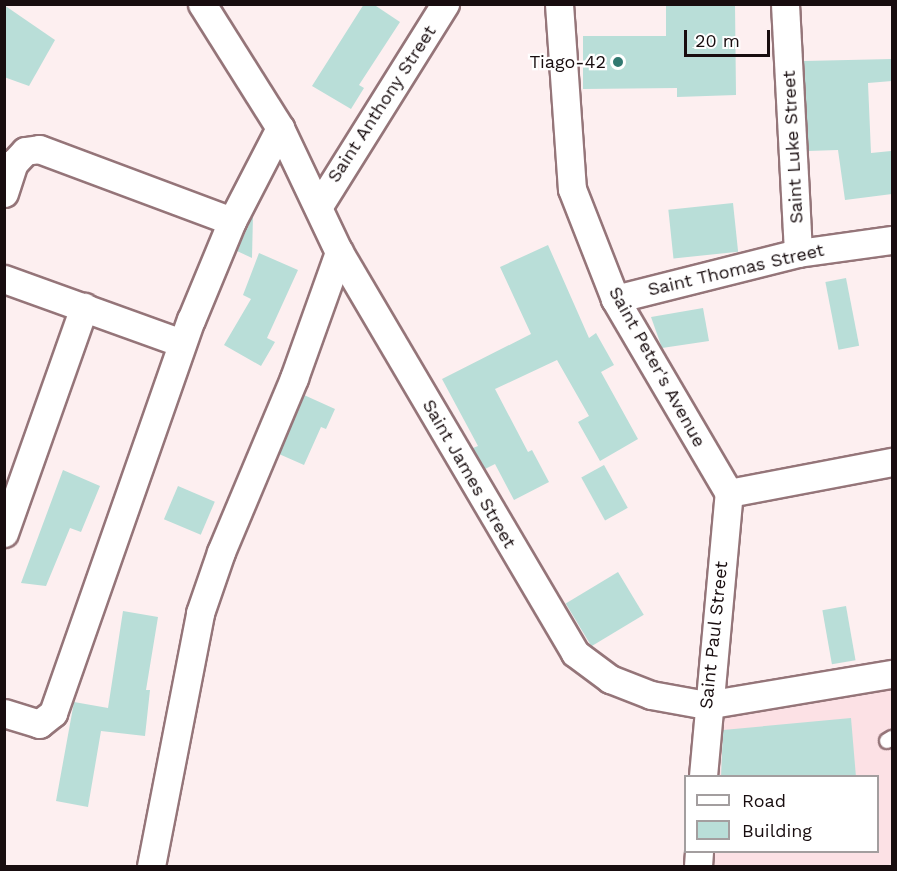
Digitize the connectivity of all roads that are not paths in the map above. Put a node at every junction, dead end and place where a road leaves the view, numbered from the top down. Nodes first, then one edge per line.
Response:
1 (202, 4) edge
2 (445, 4) edge
3 (559, 4) edge
4 (785, 4) edge
5 (280, 128) junction
6 (4, 193) edge
7 (320, 204) junction
8 (232, 221) junction
9 (892, 240) edge
10 (339, 252) junction
11 (798, 253) junction
12 (4, 279) edge
13 (615, 299) junction
14 (84, 307) junction
15 (183, 343) junction
16 (892, 462) edge
17 (729, 493) junction
18 (4, 533) edge
19 (892, 674) edge
20 (706, 705) junction
21 (4, 712) edge
22 (702, 775) edge
23 (151, 867) edge

1 - 5 street, Saint James Street
2 - 7 street, Saint Anthony Street
3 - 13 street, Saint Peter's Avenue
4 - 11 street, Saint Luke Street
5 - 7 street, Saint James Street
5 - 8 street
6 - 8 street
7 - 10 street, Saint James Street
8 - 15 street
9 - 11 street, Saint Thomas Street
10 - 20 street, Saint James Street
10 - 23 street
11 - 13 street, Saint Thomas Street
12 - 14 street
13 - 17 street, Saint Peter's Avenue
14 - 15 street
14 - 18 street
15 - 21 street
16 - 17 street
17 - 20 street, Saint Paul Street
19 - 20 street, Saint James Street
20 - 22 street, Saint Paul Street

